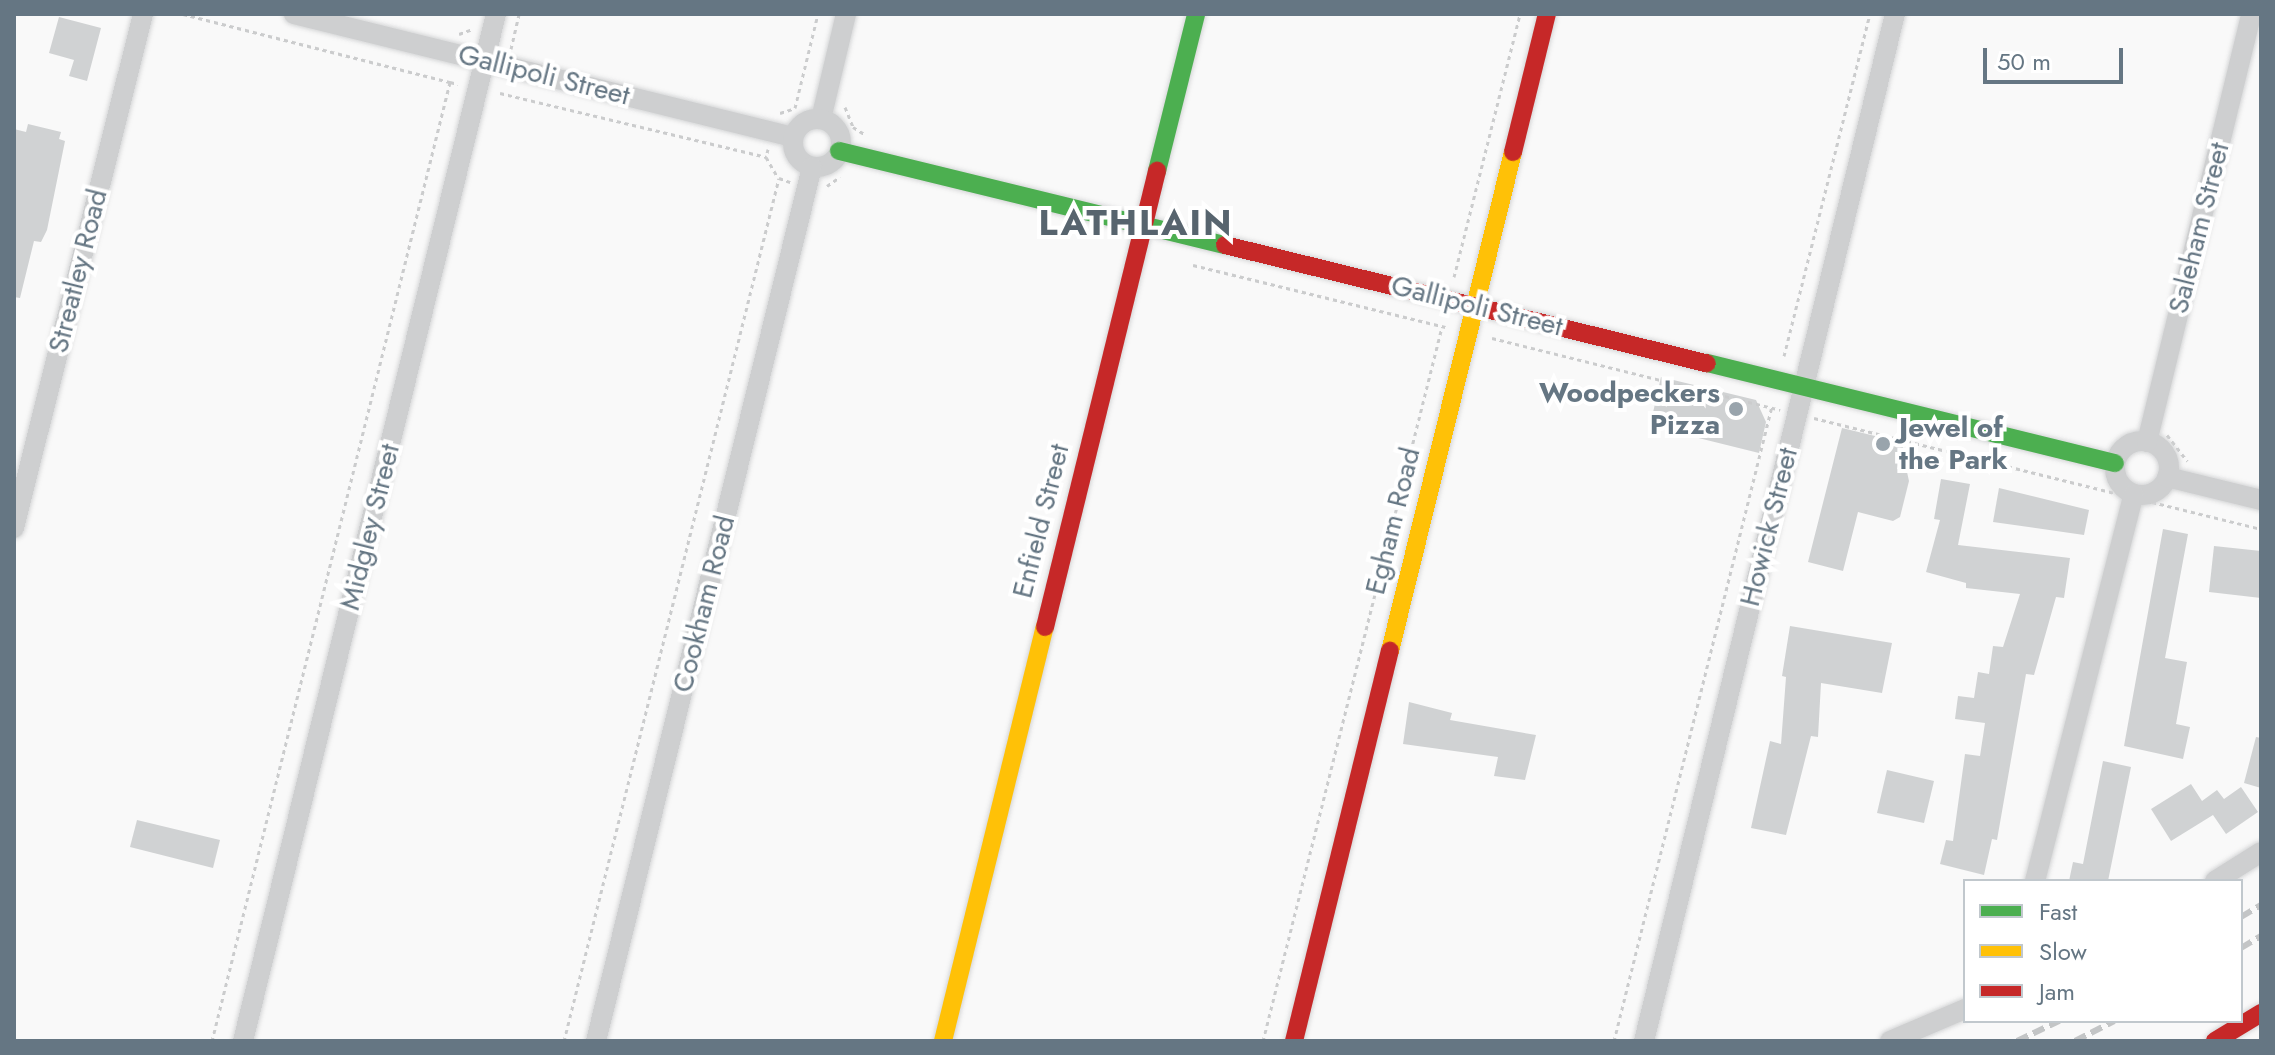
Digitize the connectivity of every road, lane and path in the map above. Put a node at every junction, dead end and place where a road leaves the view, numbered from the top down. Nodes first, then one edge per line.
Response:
1 (143, 14) edge
2 (183, 14) edge
3 (294, 14) edge
4 (496, 14) edge
5 (519, 14) edge
6 (818, 14) edge
7 (846, 14) edge
8 (1196, 14) edge
9 (1520, 14) edge
10 (1547, 14) edge
11 (1870, 14) edge
12 (1895, 14) edge
13 (2251, 14) edge
14 (485, 60) junction
15 (506, 65) junction
16 (450, 82) junction
17 (478, 88) junction
18 (500, 93) junction
19 (821, 119) junction
20 (772, 132) junction
21 (793, 137) junction
22 (839, 151) junction
23 (766, 157) junction
24 (810, 176) junction
25 (779, 178) junction
26 (845, 179) dead end
27 (1145, 223) junction
28 (1191, 264) dead end
29 (1448, 299) junction
30 (1475, 305) junction
31 (1442, 326) junction
32 (1468, 333) junction
33 (1778, 380) junction
34 (1803, 386) junction
35 (1771, 408) junction
36 (1796, 414) junction
37 (2149, 433) junction
38 (2115, 463) junction
39 (2190, 465) dead end
40 (2167, 477) junction
41 (2134, 496) junction
42 (2261, 500) edge
43 (14, 528) edge
44 (2261, 529) edge
45 (2261, 852) edge
46 (2036, 879) edge
47 (2218, 879) edge
48 (1963, 1010) edge
49 (2261, 1013) edge
50 (212, 1041) edge
51 (243, 1041) edge
52 (564, 1041) edge
53 (596, 1041) edge
54 (943, 1041) edge
55 (1263, 1041) edge
56 (1294, 1041) edge
57 (1614, 1041) edge
58 (1644, 1041) edge
59 (1890, 1041) edge
60 (2215, 1041) edge

1 - 43 street, Streatley Road
2 - 16 path
3 - 14 street, Gallipoli Street
4 - 14 street, Midgley Street
5 - 15 path
6 - 20 path
7 - 19 street
8 - 27 street, Enfield Street
9 - 29 path
10 - 30 street, Egham Road
11 - 33 path
12 - 34 street, Howick Street
13 - 37 street, Saleham Street
14 - 15 street, Gallipoli Street
14 - 17 street, Midgley Street
15 - 18 path
15 - 20 street, Gallipoli Street
16 - 17 path
16 - 50 path
17 - 18 path
17 - 51 street, Midgley Street
18 - 23 path
19 - 21 street
19 - 22 street
20 - 21 street, Gallipoli Street
20 - 23 path
21 - 24 street
22 - 24 street
22 - 27 street, Gallipoli Street
23 - 25 path
24 - 25 path
24 - 26 path
24 - 53 street, Cookham Road
25 - 52 path
27 - 29 street, Gallipoli Street
27 - 54 street, Enfield Street
28 - 31 path
29 - 30 street, Gallipoli Street
29 - 31 path
30 - 32 street, Egham Road
30 - 33 street, Gallipoli Street
31 - 32 path
31 - 55 path
32 - 35 path
32 - 56 street, Egham Road
33 - 34 street, Gallipoli Street
33 - 35 path
34 - 36 street, Howick Street
34 - 38 street, Gallipoli Street
35 - 36 path
35 - 57 path
36 - 41 path
36 - 58 street, Howick Street
37 - 38 street
37 - 39 path
37 - 40 street
38 - 41 street
40 - 41 street
40 - 42 street
41 - 44 path
41 - 46 street
45 - 47 street
48 - 59 street
49 - 60 street

